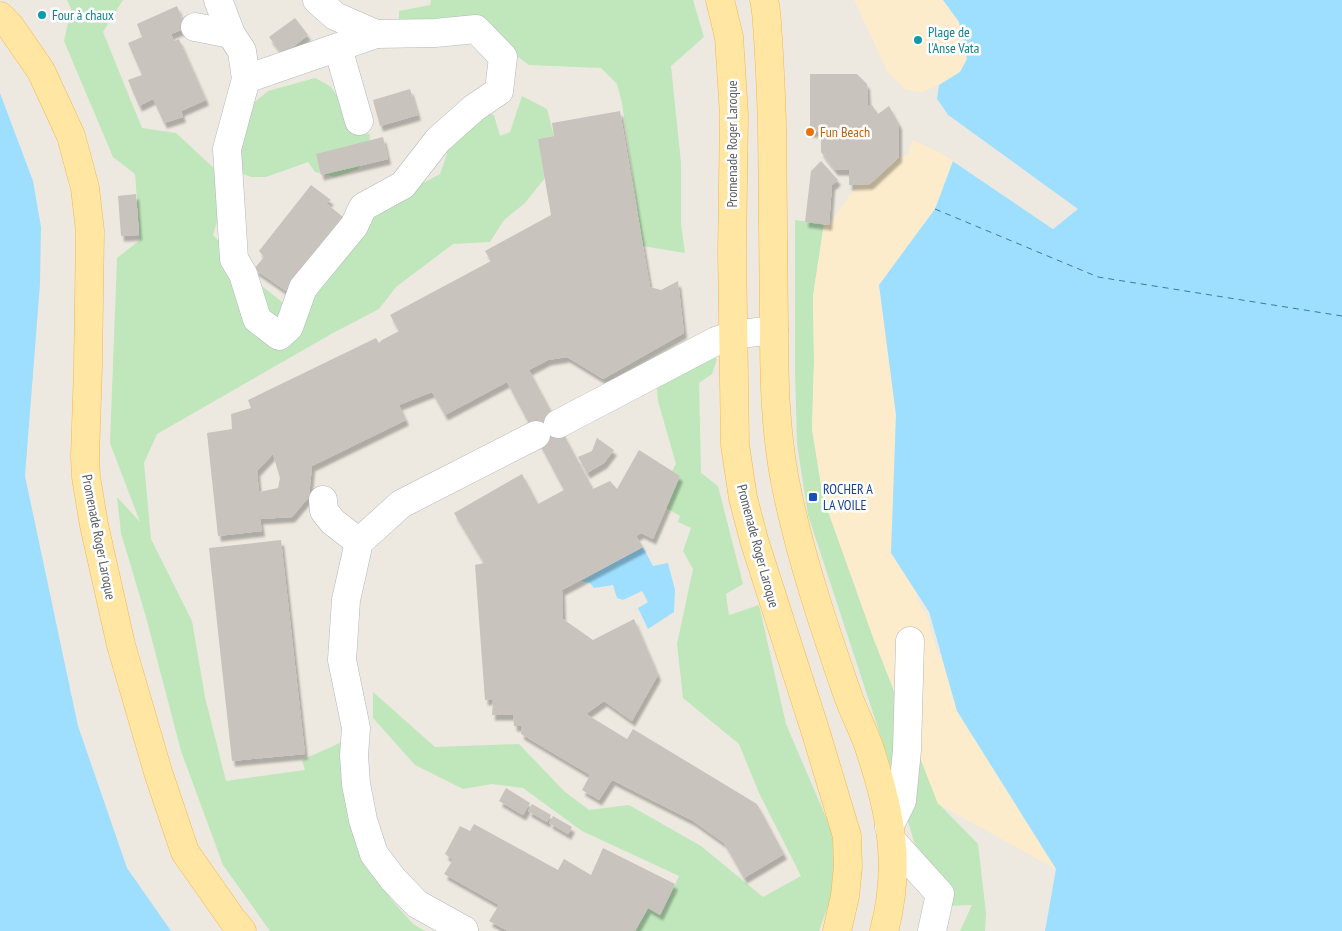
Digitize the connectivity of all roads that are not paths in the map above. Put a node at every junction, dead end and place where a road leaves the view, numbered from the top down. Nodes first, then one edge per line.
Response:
1 (218, 0) edge
2 (317, 0) edge
3 (720, 0) edge
4 (764, 0) edge
5 (0, 16) edge
6 (195, 27) dead end
7 (231, 34) junction
8 (376, 34) junction
9 (338, 48) junction
10 (246, 79) junction
11 (359, 121) dead end
12 (774, 330) junction
13 (733, 335) junction
14 (322, 500) dead end
15 (358, 542) junction
16 (910, 641) dead end
17 (891, 834) junction
18 (464, 930) dead end
19 (242, 931) edge
20 (837, 931) edge
21 (884, 931) edge
22 (932, 931) edge

1 - 7 lane
2 - 8 lane
3 - 13 main road, Promenade Roger Laroque
4 - 12 main road
5 - 19 main road, Promenade Roger Laroque
6 - 7 lane
7 - 10 lane
8 - 9 lane
8 - 10 lane
9 - 10 lane
9 - 11 lane
12 - 13 lane
12 - 17 main road
13 - 15 lane
13 - 20 main road, Promenade Roger Laroque
14 - 15 lane
15 - 18 lane
16 - 17 lane
17 - 21 main road
17 - 22 lane

